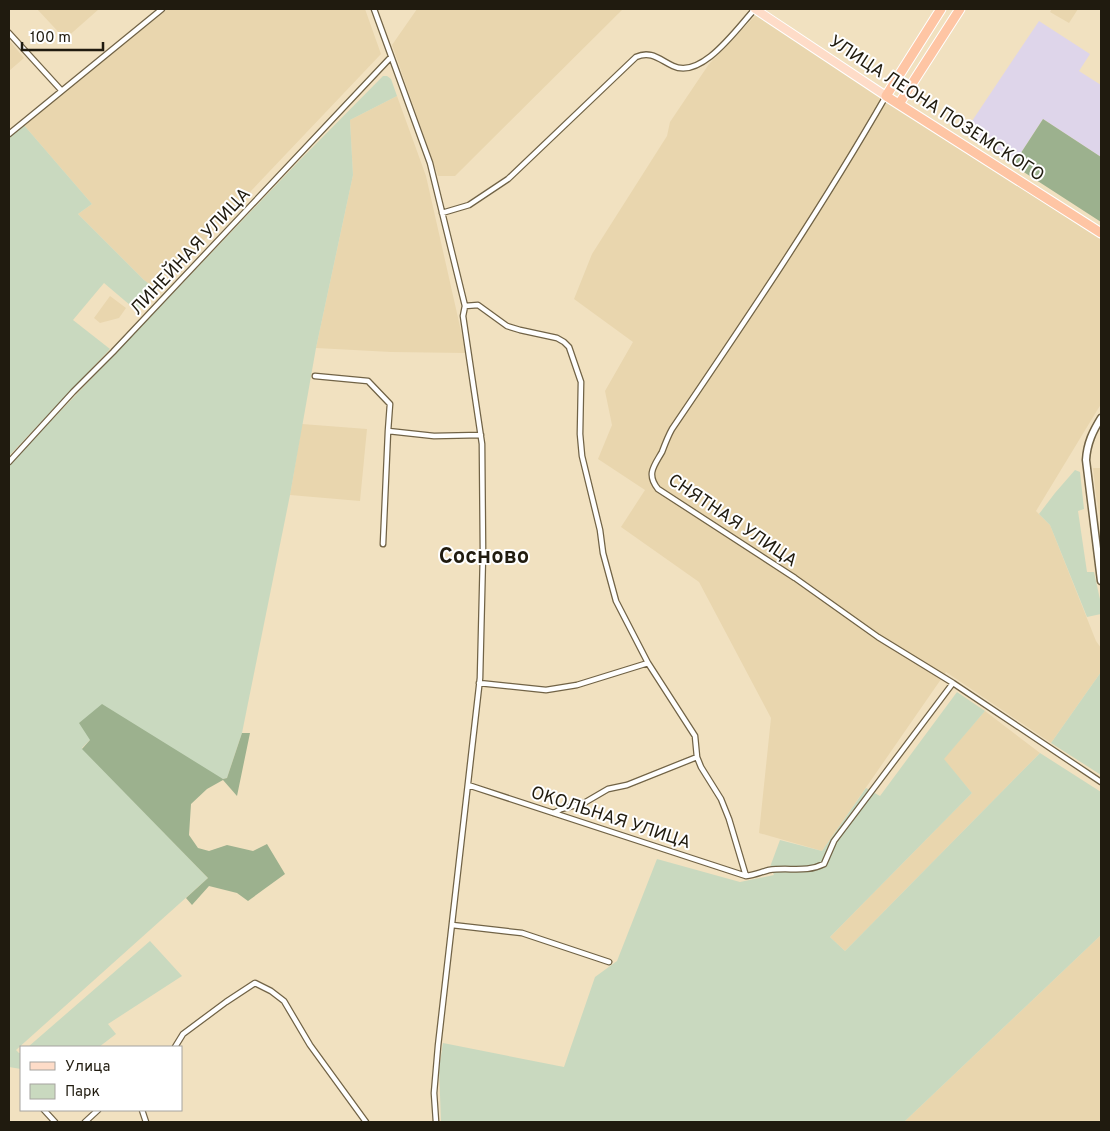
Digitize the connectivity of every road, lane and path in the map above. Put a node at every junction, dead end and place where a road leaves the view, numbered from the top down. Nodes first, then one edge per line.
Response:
1 (162, 9) edge
2 (374, 9) edge
3 (755, 9) edge
4 (941, 9) edge
5 (960, 9) edge
6 (9, 33) edge
7 (392, 58) junction
8 (60, 90) junction
9 (886, 96) junction
10 (899, 104) junction
11 (9, 134) edge
12 (442, 213) junction
13 (1101, 233) edge
14 (465, 306) junction
15 (315, 376) dead end
16 (1101, 418) edge
17 (388, 430) junction
18 (481, 436) junction
19 (9, 462) edge
20 (383, 544) dead end
21 (1101, 581) edge
22 (648, 663) junction
23 (479, 683) junction
24 (953, 684) junction
25 (697, 757) junction
26 (1101, 782) edge
27 (468, 786) junction
28 (554, 813) junction
29 (746, 876) junction
30 (452, 925) junction
31 (609, 962) dead end
32 (176, 1046) edge
33 (45, 1111) edge
34 (97, 1111) edge
35 (55, 1122) edge
36 (84, 1122) edge
37 (366, 1122) edge
38 (436, 1122) edge

1 - 8 street
2 - 7 street
3 - 9 main road, УЛИЦА ЛЕОНА ПОЗЕМСКОГО
3 - 12 street
4 - 9 highway
5 - 10 highway
6 - 8 street
7 - 12 street
7 - 19 street, ЛИНЕЙНАЯ УЛИЦА
8 - 11 street
9 - 10 highway, УЛИЦА ЛЕОНА ПОЗЕМСКОГО
9 - 24 street, СНЯТНАЯ УЛИЦА
10 - 13 highway, УЛИЦА ЛЕОНА ПОЗЕМСКОГО
12 - 14 street
14 - 18 street
14 - 22 street
15 - 17 street
16 - 21 street
17 - 18 street
17 - 20 street
18 - 23 street
22 - 23 street
22 - 25 street
23 - 27 street
24 - 26 street, СНЯТНАЯ УЛИЦА
24 - 29 street
25 - 28 street
25 - 29 street
27 - 28 street, ОКОЛЬНАЯ УЛИЦА
27 - 30 street
28 - 29 street, ОКОЛЬНАЯ УЛИЦА
30 - 31 street
30 - 38 street
32 - 37 street
33 - 35 street
34 - 36 street

